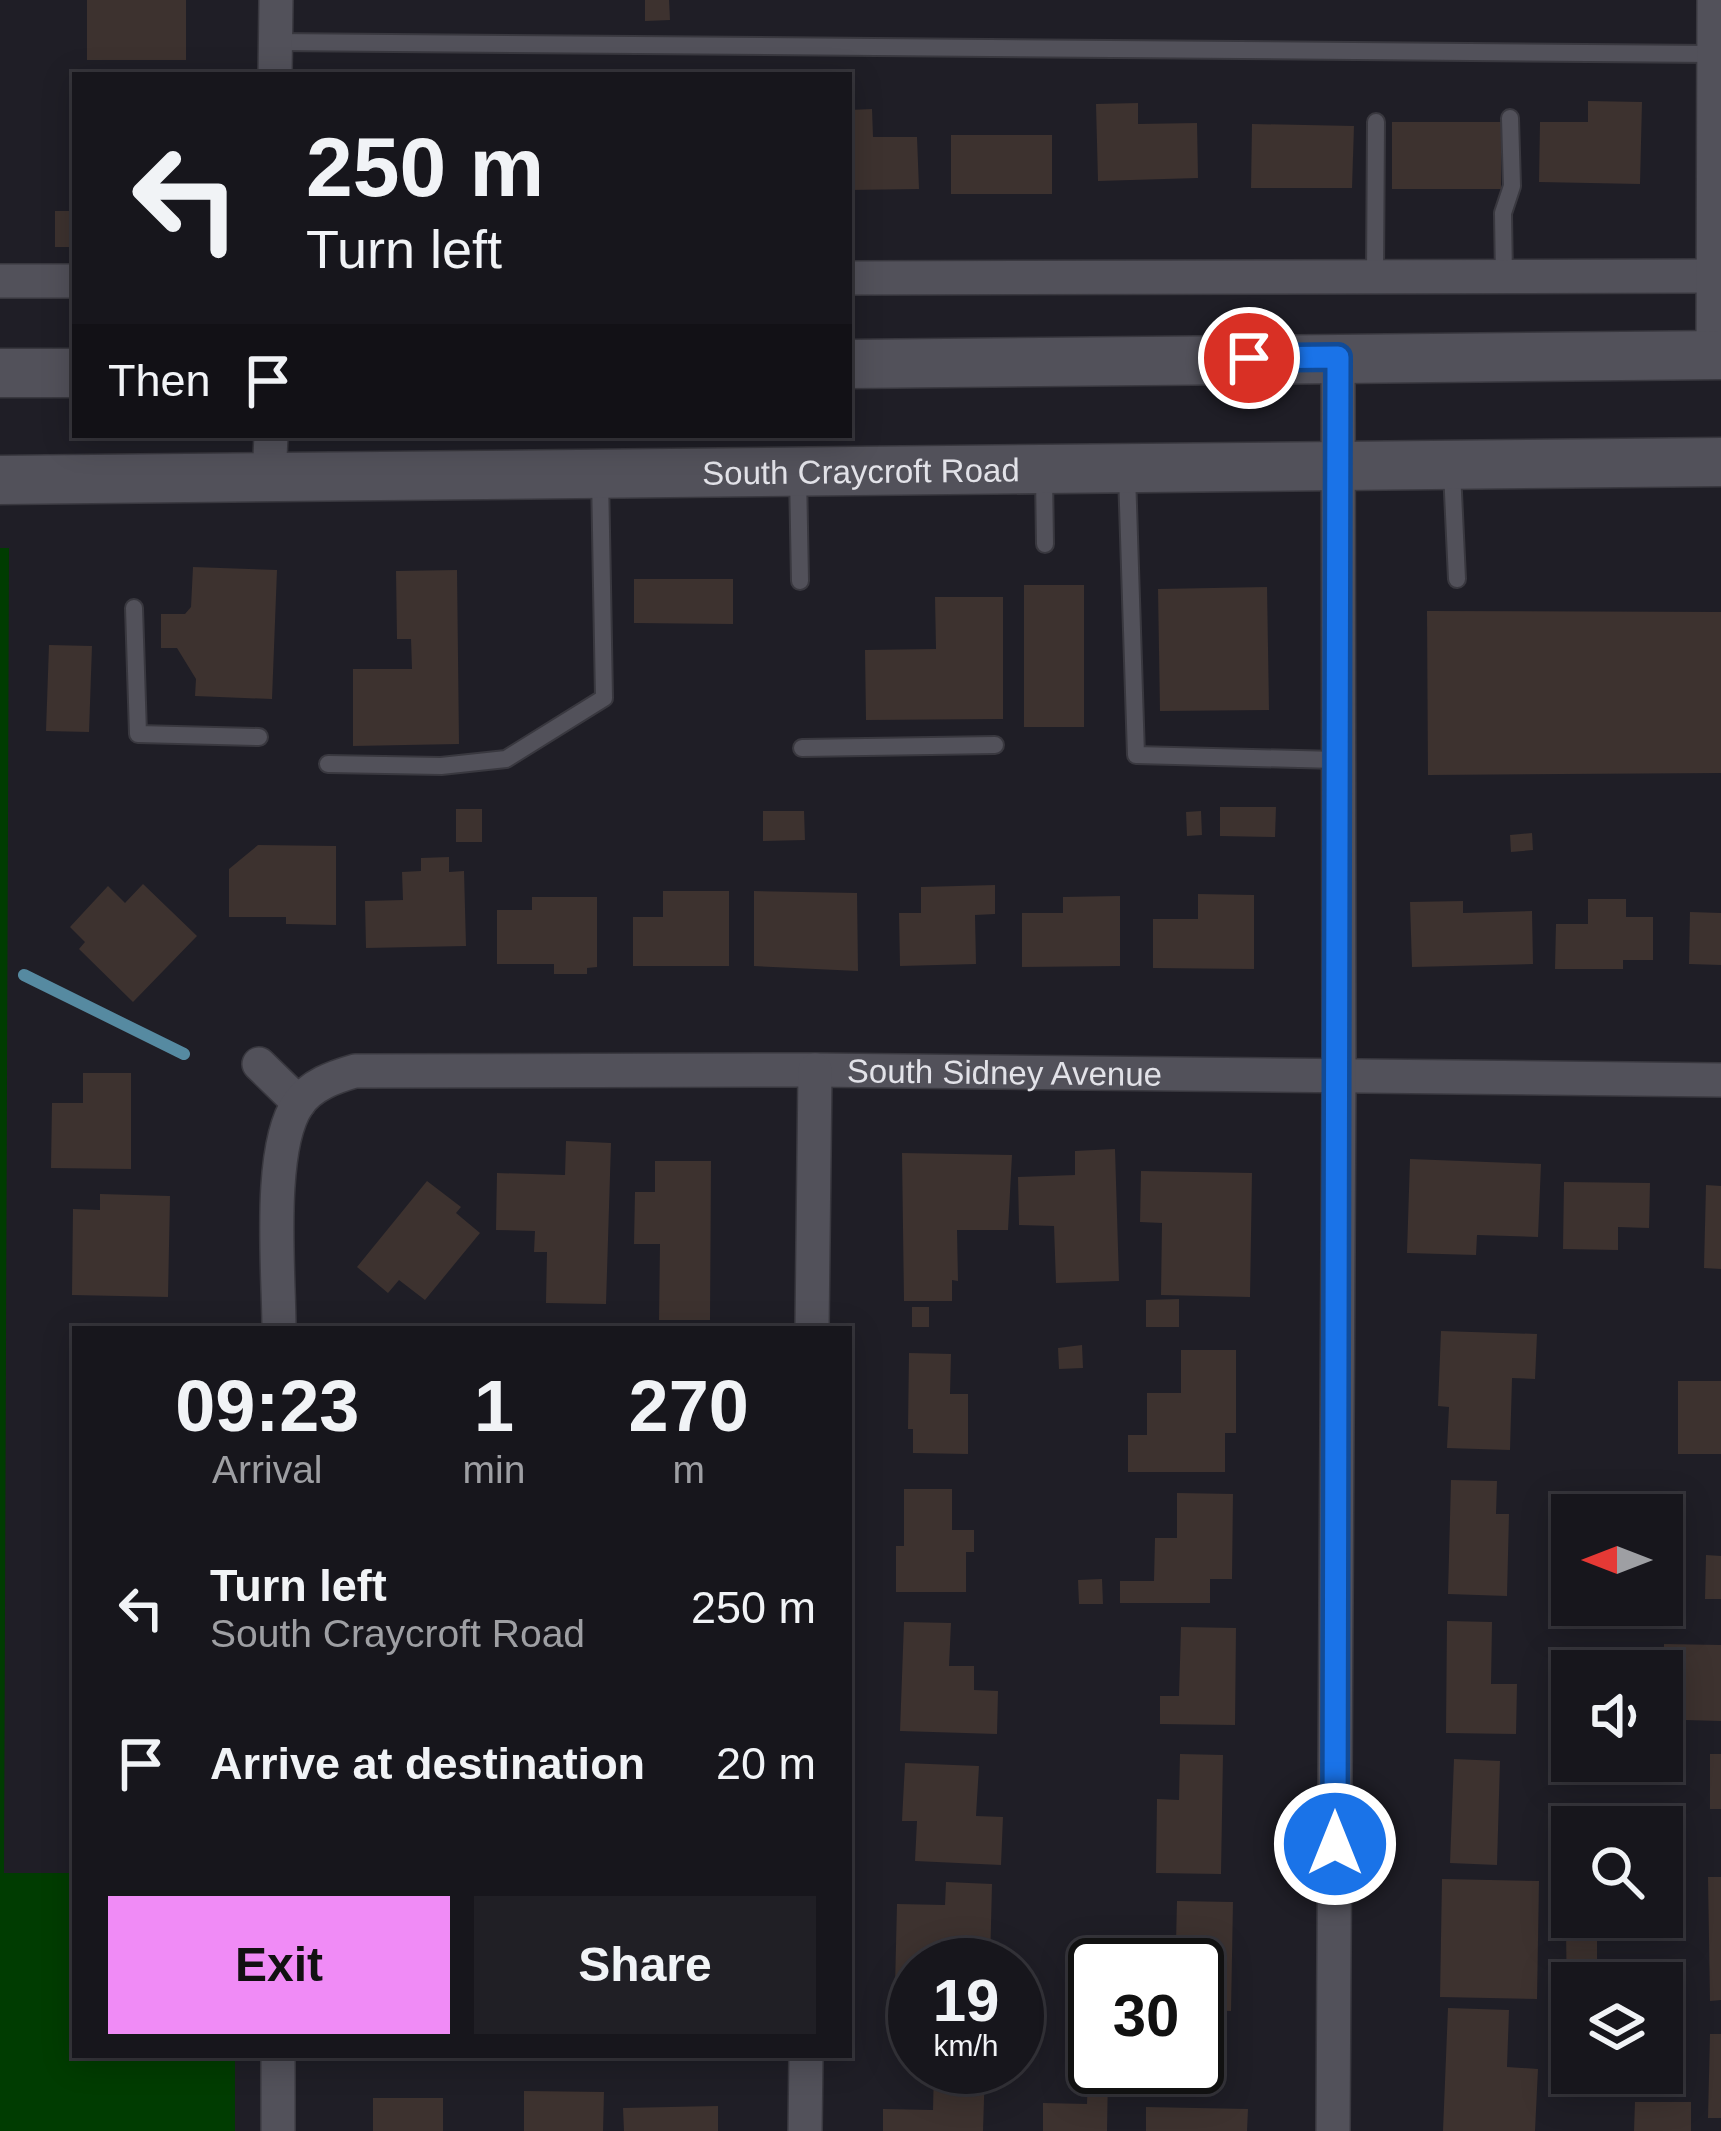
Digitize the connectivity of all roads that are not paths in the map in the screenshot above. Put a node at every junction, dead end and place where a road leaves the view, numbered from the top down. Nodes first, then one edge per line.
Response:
1 (276, 0) edge
2 (1714, 0) edge
3 (1713, 54) junction
4 (275, 58) edge
5 (1510, 118) dead end
6 (1376, 122) dead end
7 (1375, 276) junction
8 (1710, 276) junction
9 (852, 278) edge
10 (1504, 279) junction
11 (0, 281) edge
12 (72, 281) edge
13 (1717, 356) edge
14 (1338, 357) junction
15 (852, 364) edge
16 (0, 373) edge
17 (72, 373) edge
18 (270, 457) edge
19 (1721, 462) edge
20 (1452, 464) junction
21 (1337, 466) junction
22 (1045, 468) junction
23 (1126, 468) junction
24 (798, 472) junction
25 (600, 474) junction
26 (0, 480) edge
27 (1045, 544) dead end
28 (1457, 579) dead end
29 (800, 581) dead end
30 (134, 608) dead end
31 (259, 736) dead end
32 (995, 745) dead end
33 (802, 748) dead end
34 (1337, 760) junction
35 (328, 764) dead end
36 (259, 1064) dead end
37 (814, 1070) junction
38 (1339, 1077) junction
39 (1721, 1081) edge
40 (299, 1102) junction
41 (279, 1326) edge
42 (812, 1326) edge
43 (278, 2058) edge
44 (806, 2058) edge
45 (278, 2131) edge
46 (805, 2131) edge
47 (1333, 2131) edge

1 - 4 street
2 - 3 street
3 - 4 lane
3 - 8 street
5 - 10 lane
6 - 7 lane
7 - 9 street
7 - 10 street
8 - 10 street
8 - 13 street
11 - 12 street
13 - 14 main road
14 - 15 main road
14 - 21 street
16 - 17 main road
18 - 25 main road, South Craycroft Road
18 - 26 main road, South Craycroft Road
19 - 20 main road, South Craycroft Road
20 - 21 main road, South Craycroft Road
20 - 28 lane
21 - 23 main road, South Craycroft Road
21 - 34 street
22 - 23 main road, South Craycroft Road
22 - 24 main road, South Craycroft Road
22 - 27 lane
23 - 34 lane
24 - 25 main road, South Craycroft Road
24 - 29 lane
25 - 35 lane
30 - 31 lane
32 - 33 lane
34 - 38 street
36 - 40 street
37 - 38 street, South Sidney Avenue
37 - 40 street, South Sidney Avenue
37 - 42 street
38 - 39 street, South Sidney Avenue
38 - 47 street
40 - 41 street
43 - 45 street
44 - 46 street

